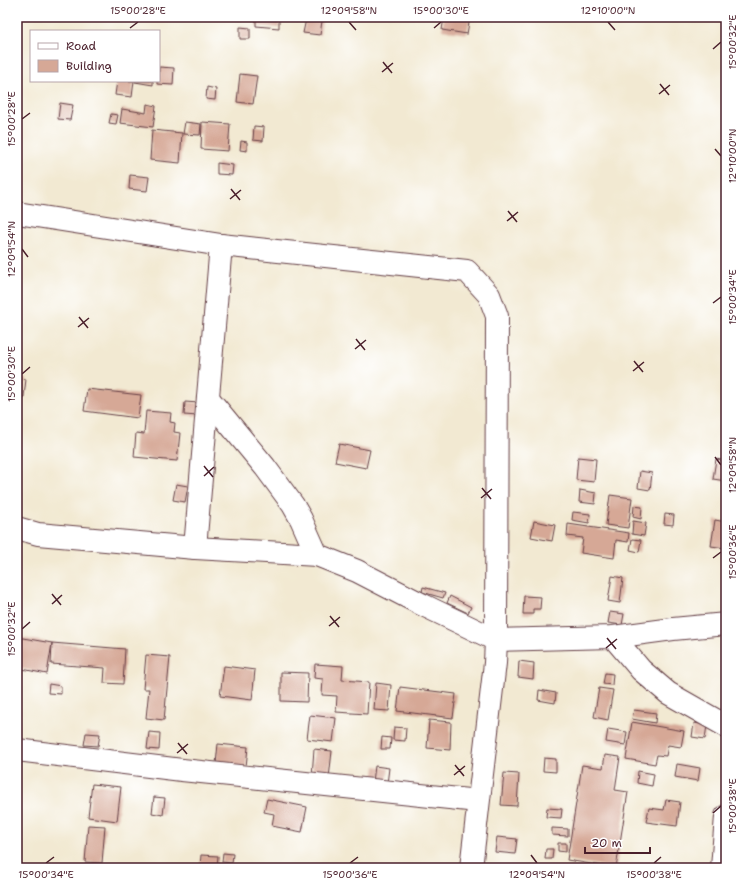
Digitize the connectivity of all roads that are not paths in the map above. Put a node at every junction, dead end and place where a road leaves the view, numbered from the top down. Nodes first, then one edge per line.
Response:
1 (17, 213) edge
2 (221, 245) junction
3 (208, 398) junction
4 (17, 528) edge
5 (195, 548) junction
6 (318, 554) junction
7 (726, 624) edge
8 (613, 638) junction
9 (496, 640) junction
10 (726, 726) edge
11 (17, 750) edge
12 (478, 801) junction
13 (726, 816) edge
14 (471, 868) edge
15 (722, 868) edge

1 - 2 street
2 - 3 street
2 - 9 street
3 - 5 street
3 - 6 street
4 - 5 street
5 - 6 street
6 - 9 street
7 - 8 street
8 - 9 street
8 - 10 street
9 - 12 street
11 - 12 street
12 - 14 street
13 - 15 street

